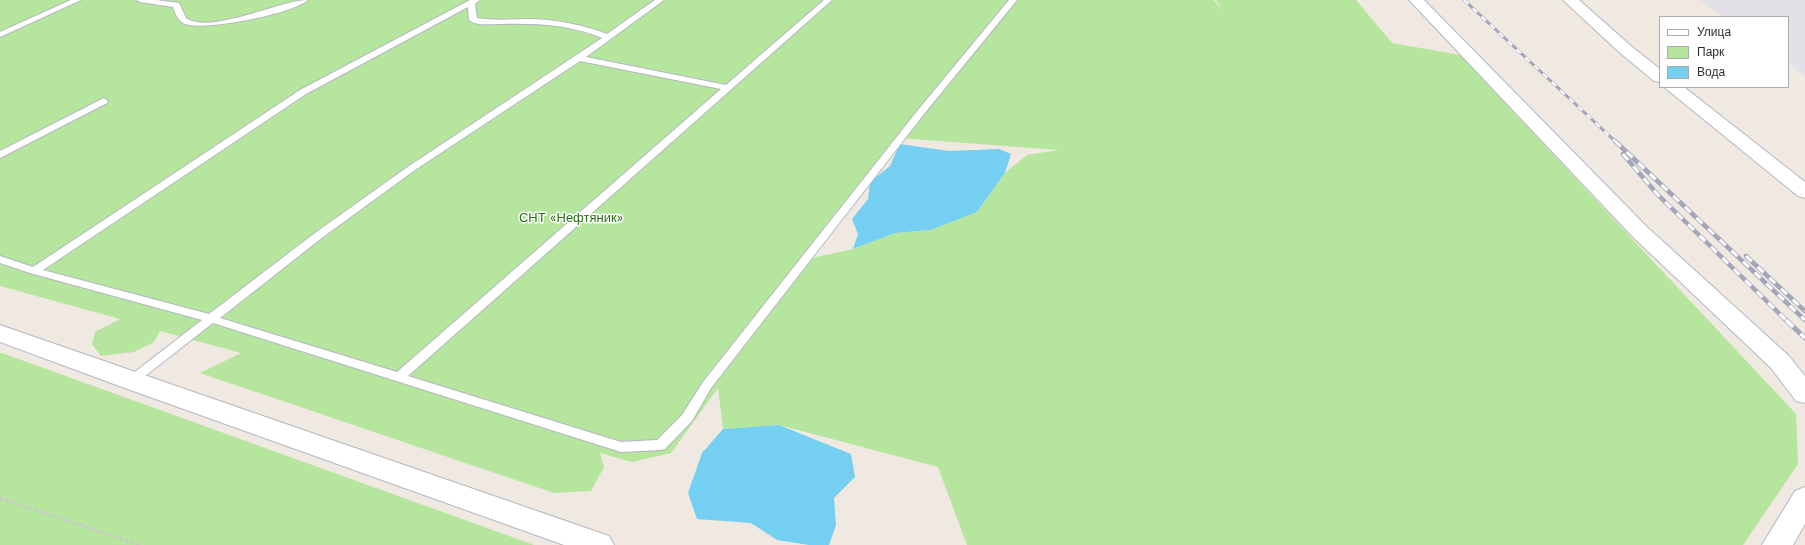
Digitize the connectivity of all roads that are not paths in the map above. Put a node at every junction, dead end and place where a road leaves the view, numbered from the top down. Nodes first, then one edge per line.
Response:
1 (77, 0) edge
2 (140, 0) edge
3 (304, 0) edge
4 (660, 0) edge
5 (828, 0) edge
6 (1013, 0) edge
7 (1416, 0) edge
8 (1570, 0) edge
9 (473, 1) edge
10 (0, 36) edge
11 (608, 37) junction
12 (579, 58) junction
13 (1659, 76) edge
14 (728, 88) junction
15 (1674, 88) edge
16 (104, 102) dead end
17 (0, 155) edge
18 (1805, 192) edge
19 (0, 259) edge
20 (34, 271) junction
21 (212, 319) junction
22 (0, 334) edge
23 (399, 377) junction
24 (131, 381) junction
25 (1805, 394) edge
26 (1805, 499) edge
27 (599, 545) edge
28 (1777, 545) edge

1 - 10 lane
2 - 3 lane
4 - 11 lane
5 - 14 lane
6 - 23 lane
7 - 25 street
8 - 13 street
9 - 11 lane
9 - 20 lane
11 - 12 lane
12 - 14 lane
12 - 21 lane
14 - 23 lane
15 - 18 street
16 - 17 lane
19 - 20 lane
20 - 21 lane
21 - 23 lane
21 - 24 lane
22 - 24 street
24 - 27 street
26 - 28 street

